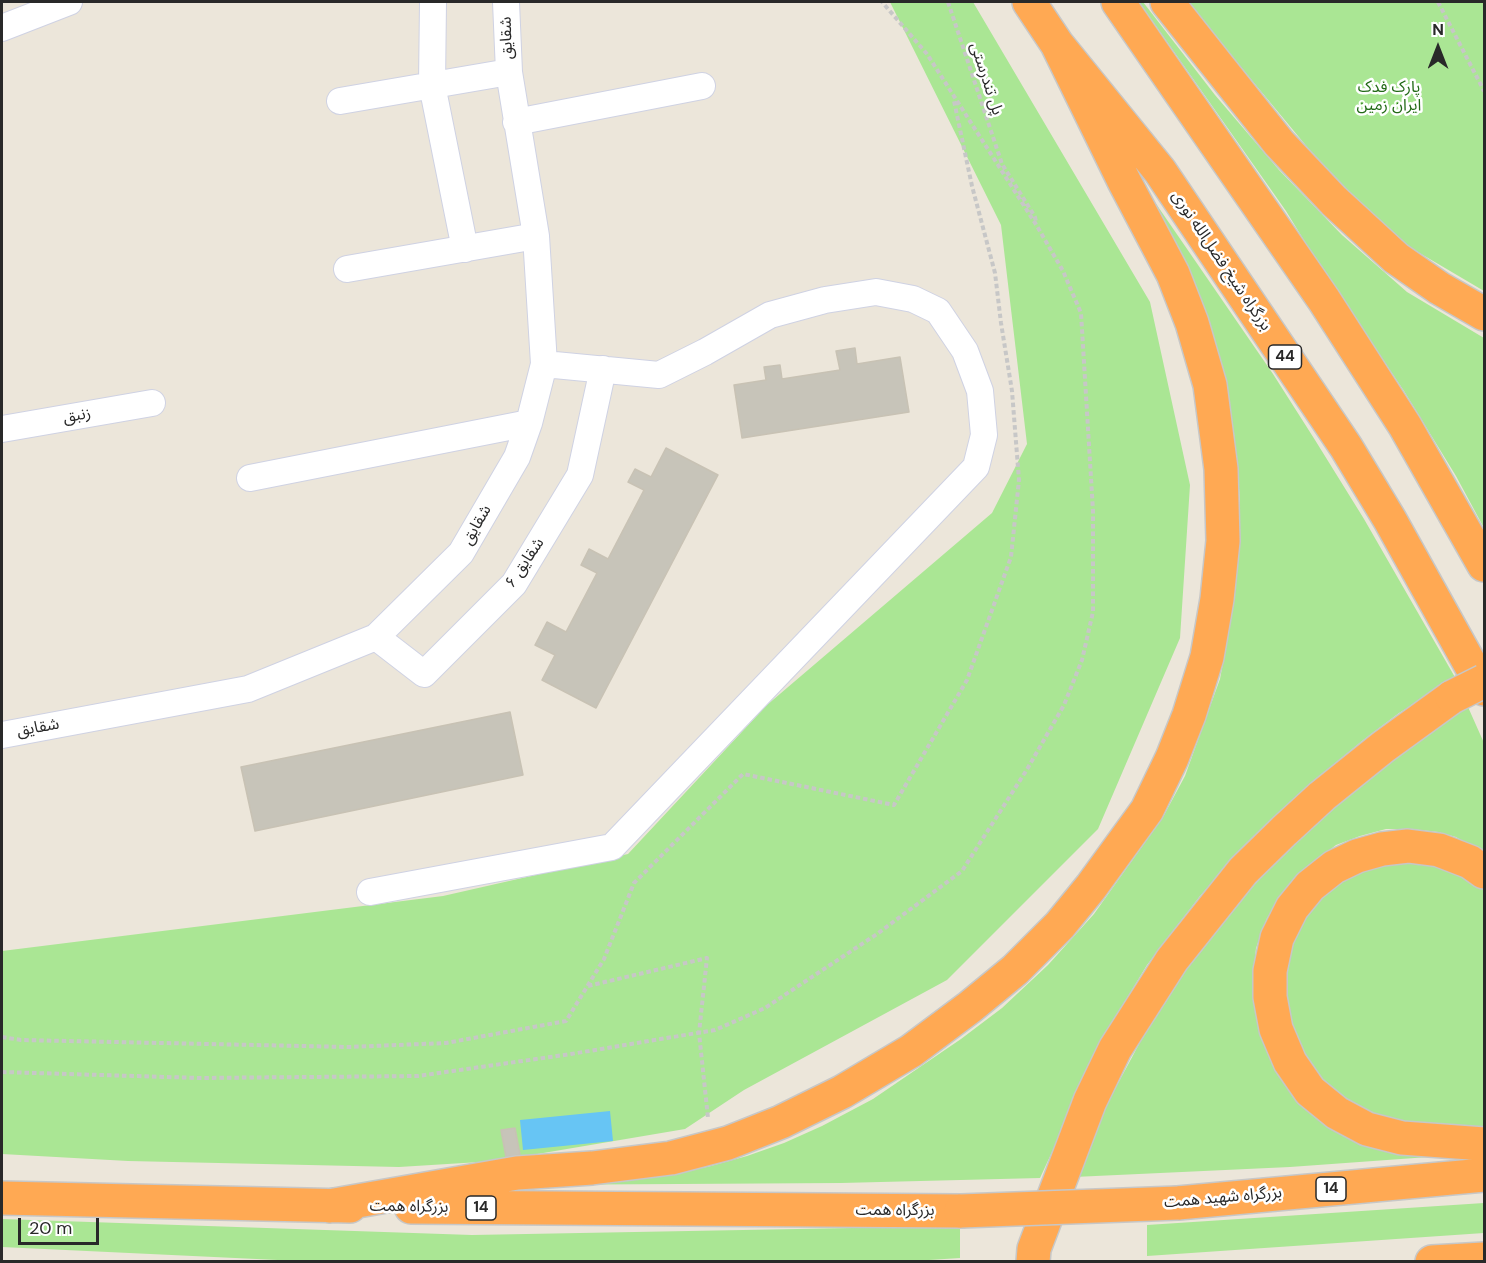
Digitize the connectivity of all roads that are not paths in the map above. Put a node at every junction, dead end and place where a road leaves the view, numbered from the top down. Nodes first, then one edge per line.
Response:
1 (69, 2) edge
2 (433, 2) edge
3 (506, 2) edge
4 (1029, 2) edge
5 (1118, 2) edge
6 (1167, 2) edge
7 (41, 6) edge
8 (2, 28) edge
9 (1057, 44) junction
10 (509, 72) junction
11 (432, 85) junction
12 (702, 86) dead end
13 (340, 101) dead end
14 (516, 122) junction
15 (536, 236) junction
16 (465, 249) junction
17 (347, 269) dead end
18 (1485, 314) edge
19 (544, 364) junction
20 (603, 369) junction
21 (152, 403) dead end
22 (529, 423) junction
23 (2, 429) edge
24 (250, 478) dead end
25 (1485, 565) edge
26 (376, 637) junction
27 (1485, 681) edge
28 (1485, 689) edge
29 (2, 735) edge
30 (1485, 872) edge
31 (370, 892) dead end
32 (1485, 1144) edge
33 (1485, 1175) edge
34 (2, 1198) edge
35 (329, 1206) junction
36 (961, 1211) joint
37 (1485, 1259) edge
38 (1033, 1262) edge
39 (1432, 1262) edge

1 - 7 street
2 - 11 street
3 - 10 street, شقایق
4 - 9 highway, بزرگراه شیخ فضل‌الله نوری / 44
5 - 25 highway
6 - 18 highway
7 - 8 street
9 - 28 highway, بزرگراه شیخ فضل‌الله نوری / 44
9 - 35 highway
10 - 11 street
10 - 14 street, شقایق
11 - 13 street
11 - 16 street
12 - 14 street
14 - 15 street, شقایق
15 - 16 street
15 - 19 street, شقایق
16 - 17 street
19 - 20 street
19 - 22 street, شقایق
20 - 26 street, شقایق ۶
20 - 31 street
21 - 23 street, زنبق
22 - 24 street
22 - 26 street, شقایق
26 - 29 street, شقایق
27 - 38 highway, bridge
30 - 32 highway
33 - 36 highway, بزرگراه شهید همت / 14, bridge
34 - 35 highway, بزرگراه همت / 14
35 - 36 highway, بزرگراه همت / 14
37 - 39 highway

